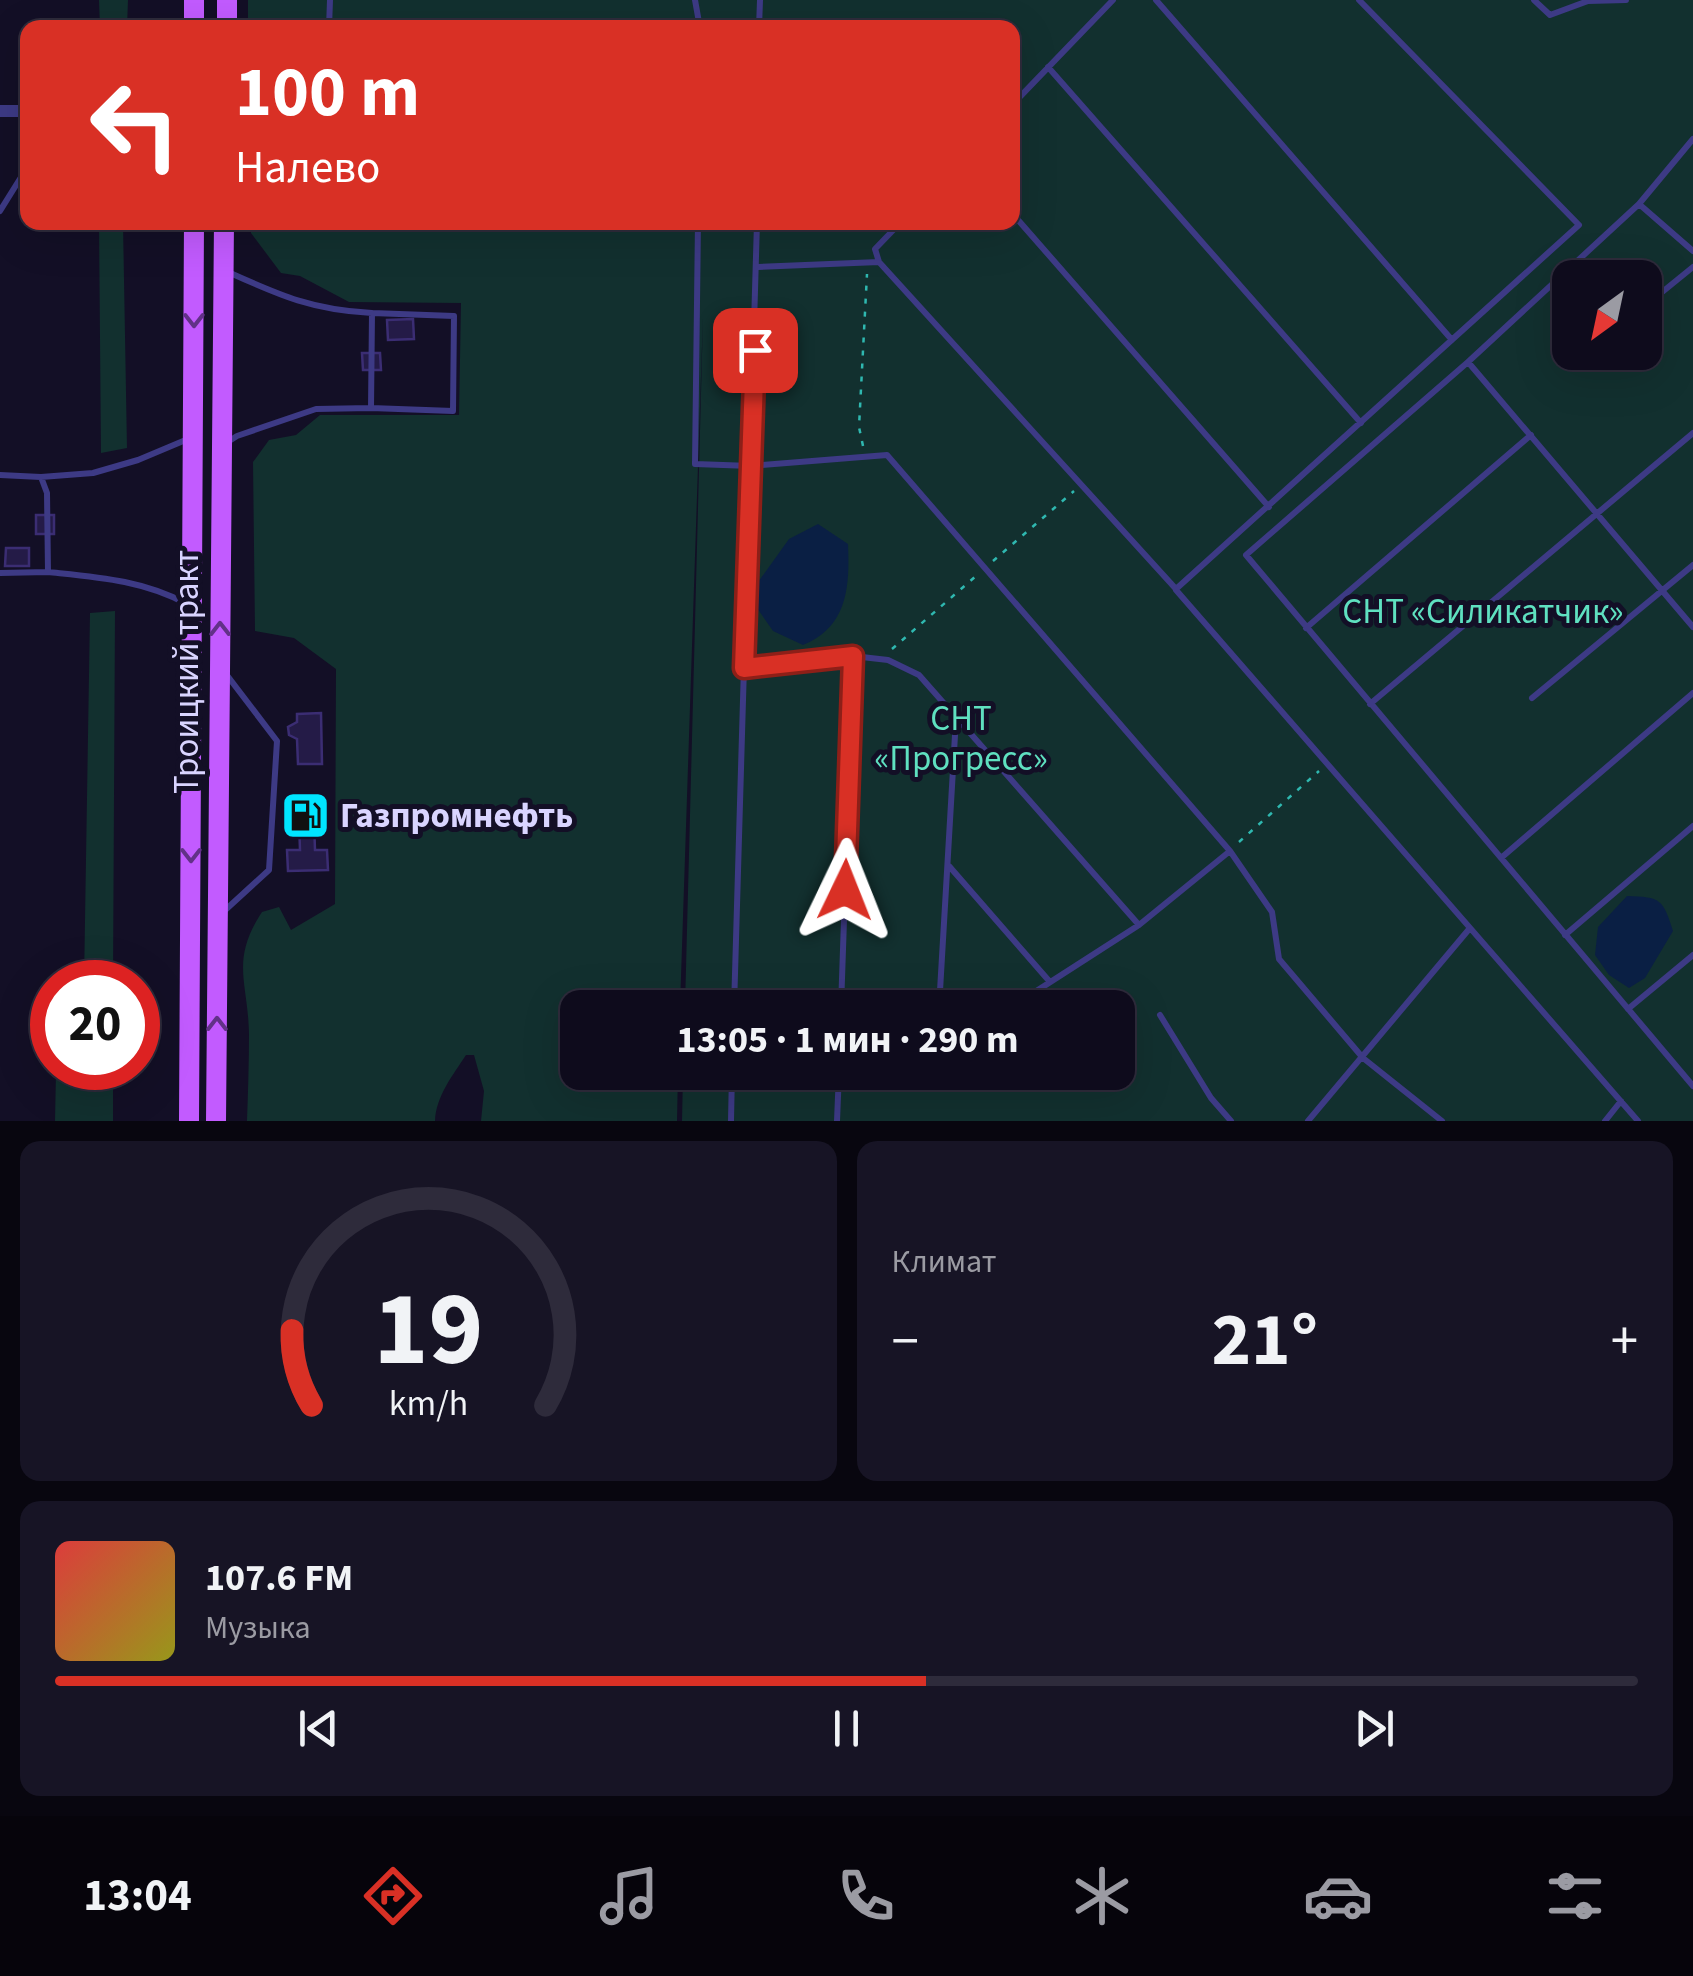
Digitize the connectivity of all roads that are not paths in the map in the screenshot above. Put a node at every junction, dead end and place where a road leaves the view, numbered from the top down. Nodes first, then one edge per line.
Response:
1 (1112, 0) edge
2 (1156, 0) edge
3 (1359, 0) edge
4 (1534, 0) edge
5 (1626, 0) edge
6 (1048, 67) junction
7 (1020, 97) edge
8 (1693, 139) edge
9 (20, 179) edge
10 (1638, 204) junction
11 (0, 211) edge
12 (1020, 222) edge
13 (194, 230) edge
14 (224, 230) edge
15 (698, 230) edge
16 (758, 230) edge
17 (893, 230) edge
18 (1693, 251) edge
19 (879, 262) junction
20 (758, 267) junction
21 (1693, 268) edge
22 (223, 270) junction
23 (1662, 293) edge
24 (372, 313) junction
25 (1452, 340) junction
26 (1468, 362) junction
27 (371, 408) junction
28 (1361, 423) junction
29 (1693, 433) edge
30 (1531, 435) junction
31 (194, 438) junction
32 (221, 446) junction
33 (751, 466) junction
34 (0, 474) edge
35 (41, 478) junction
36 (1268, 507) junction
37 (1598, 514) junction
38 (1693, 565) edge
39 (48, 572) junction
40 (0, 573) edge
41 (1176, 589) junction
42 (1663, 591) junction
43 (192, 607) junction
44 (1693, 626) edge
45 (1306, 628) junction
46 (853, 656) junction
47 (220, 665) junction
48 (744, 668) junction
49 (1693, 694) edge
50 (1532, 698) dead end
51 (1370, 704) junction
52 (956, 716) junction
53 (1693, 826) edge
54 (1230, 851) junction
55 (1501, 858) junction
56 (947, 864) junction
57 (218, 918) junction
58 (1139, 925) junction
59 (1470, 928) junction
60 (1565, 935) junction
61 (1693, 955) edge
62 (1050, 982) junction
63 (735, 990) edge
64 (842, 990) edge
65 (940, 990) edge
66 (1038, 990) edge
67 (1628, 1009) junction
68 (1160, 1016) dead end
69 (1363, 1058) junction
70 (1693, 1086) edge
71 (732, 1090) edge
72 (838, 1090) edge
73 (1621, 1101) junction
74 (188, 1121) edge
75 (216, 1121) edge
76 (731, 1121) edge
77 (837, 1121) edge
78 (1232, 1121) edge
79 (1308, 1121) edge
80 (1442, 1121) edge
81 (1605, 1121) edge
82 (1638, 1121) edge

1 - 6 lane
2 - 25 lane
3 - 25 lane
4 - 5 lane
6 - 7 lane
6 - 28 lane
8 - 10 lane
9 - 11 lane
10 - 18 lane
10 - 26 lane
12 - 36 lane
13 -> 31 main road, Троицкий тракт
14 - 22 main road, Троицкий тракт
15 - 33 lane
16 - 20 lane
17 - 19 lane
19 - 20 lane
19 - 41 lane
20 - 33 lane
21 - 23 lane
22 - 24 lane
22 - 32 main road, Троицкий тракт
24 - 27 lane
24 - 27 lane
25 - 28 lane
26 - 30 lane
26 - 45 lane
27 - 32 lane
28 - 36 lane
29 - 37 lane
30 - 37 lane
30 - 45 lane
31 - 35 lane
31 - 43 main road, Троицкий тракт
47 -> 32 main road, Троицкий тракт
33 - 48 lane
33 - 54 lane
34 - 35 lane
35 - 39 lane
36 - 41 lane
37 - 42 lane
37 - 51 lane
38 - 42 lane
39 - 40 lane
39 - 43 lane
41 - 59 lane
42 - 44 lane
42 - 50 lane
43 -> 74 main road, Троицкий тракт
45 - 51 lane
46 - 48 lane
46 - 52 lane
46 - 64 lane
47 - 57 main road, Троицкий тракт
47 - 57 lane
48 - 63 lane
49 - 55 lane
51 - 55 lane
52 - 56 lane
52 - 58 lane
53 - 60 lane
54 - 58 lane
54 - 69 lane
55 - 60 lane
56 - 62 lane
56 - 65 lane
75 -> 57 main road, Троицкий тракт
58 - 62 lane
59 - 69 lane
59 - 73 lane
60 - 67 lane
61 - 67 lane
62 - 66 lane
67 - 70 lane
68 - 78 lane
69 - 79 lane
69 - 80 lane
71 - 76 lane
72 - 77 lane
73 - 81 lane
73 - 82 lane

